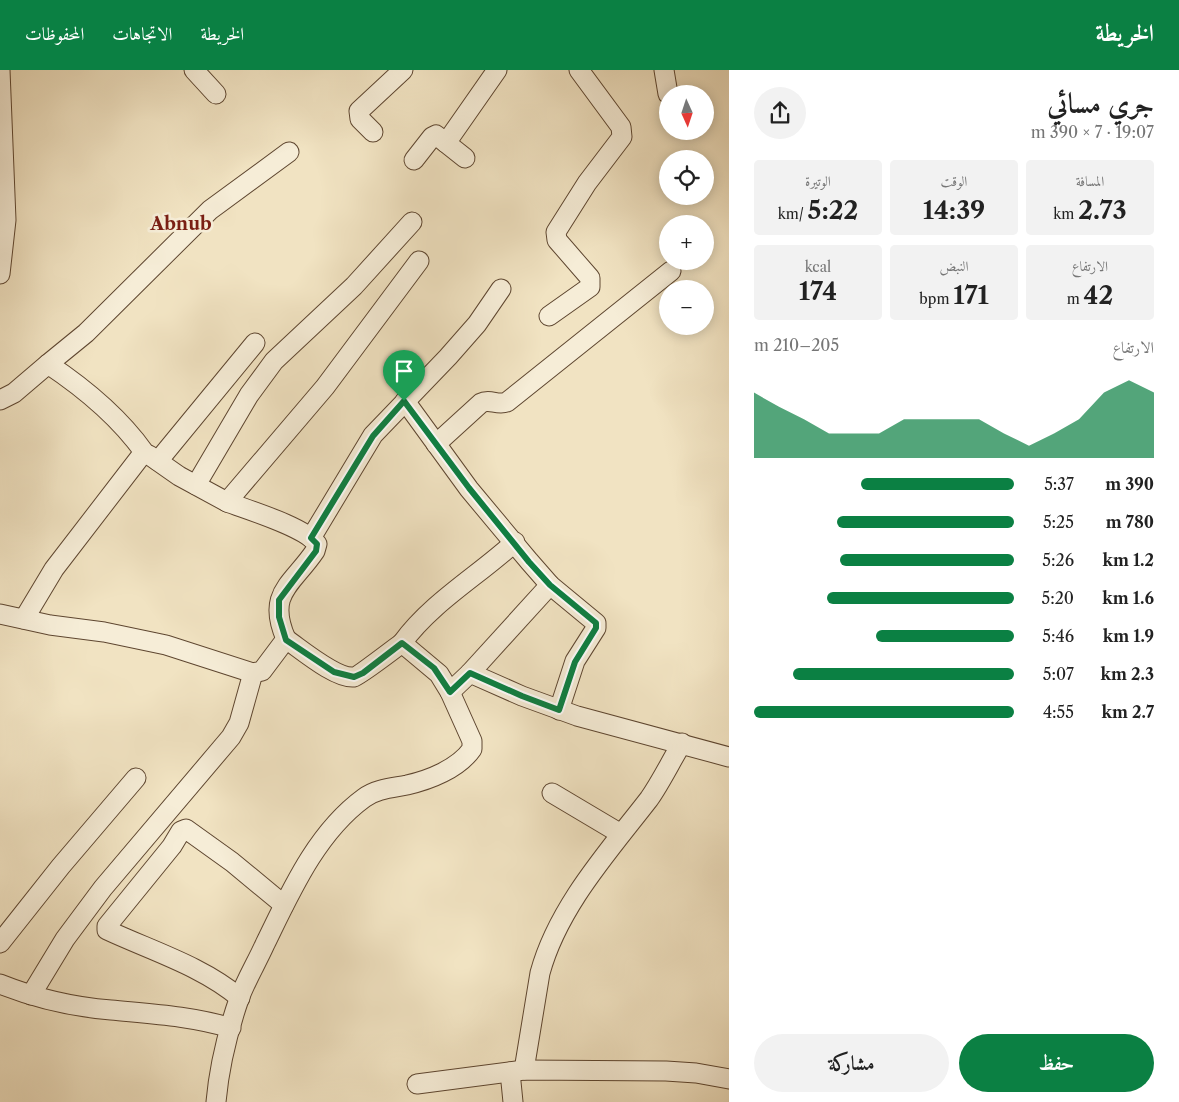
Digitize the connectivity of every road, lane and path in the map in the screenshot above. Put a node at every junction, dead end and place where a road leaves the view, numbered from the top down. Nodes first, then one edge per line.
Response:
1 (0, 70) edge
2 (194, 70) edge
3 (403, 70) edge
4 (497, 70) edge
5 (579, 70) edge
6 (664, 70) edge
7 (666, 85) edge
8 (216, 94) dead end
9 (1, 127) edge
10 (373, 132) dead end
11 (446, 143) junction
12 (289, 152) dead end
13 (465, 158) dead end
14 (414, 160) dead end
15 (412, 222) dead end
16 (419, 261) dead end
17 (670, 270) dead end
18 (0, 274) edge
19 (502, 289) dead end
20 (549, 316) dead end
21 (255, 343) dead end
22 (48, 364) junction
23 (0, 400) edge
24 (404, 401) junction
25 (436, 444) junction
26 (151, 456) junction
27 (196, 485) junction
28 (227, 502) junction
29 (311, 538) junction
30 (515, 542) junction
31 (550, 585) junction
32 (0, 614) edge
33 (24, 619) junction
34 (286, 640) junction
35 (402, 643) junction
36 (253, 673) junction
37 (470, 673) junction
38 (450, 692) junction
39 (559, 710) junction
40 (682, 743) junction
41 (729, 758) edge
42 (136, 778) dead end
43 (552, 793) dead end
44 (621, 834) junction
45 (284, 905) junction
46 (0, 943) edge
47 (0, 984) edge
48 (32, 995) junction
49 (240, 998) junction
50 (231, 1028) junction
51 (517, 1071) junction
52 (729, 1079) edge
53 (417, 1084) dead end
54 (216, 1102) edge
55 (513, 1102) edge

1 - 9 street
2 - 8 street
3 - 10 street
4 - 11 street
5 - 20 street
6 - 7 street
9 - 18 street
11 - 13 street
11 - 14 street
12 - 22 street
15 - 27 street
16 - 28 street
17 - 25 street
19 - 24 street
21 - 26 street
22 - 23 street
22 - 26 street
24 - 25 street
24 - 29 street
25 - 30 street
26 - 27 street
26 - 33 street
27 - 28 street
28 - 29 street
29 - 34 street
30 - 31 street
30 - 35 street
31 - 37 street
31 - 39 street
32 - 33 street
33 - 36 street
34 - 35 street
34 - 36 street
35 - 38 street
36 - 48 street
37 - 38 street
37 - 39 street
38 - 45 street
39 - 40 street
40 - 41 street
40 - 44 street
42 - 46 street
43 - 44 street
44 - 51 street
45 - 49 street
45 - 49 street
47 - 48 street
48 - 50 street
49 - 50 street
50 - 54 street
51 - 52 street
51 - 53 street
51 - 55 street

